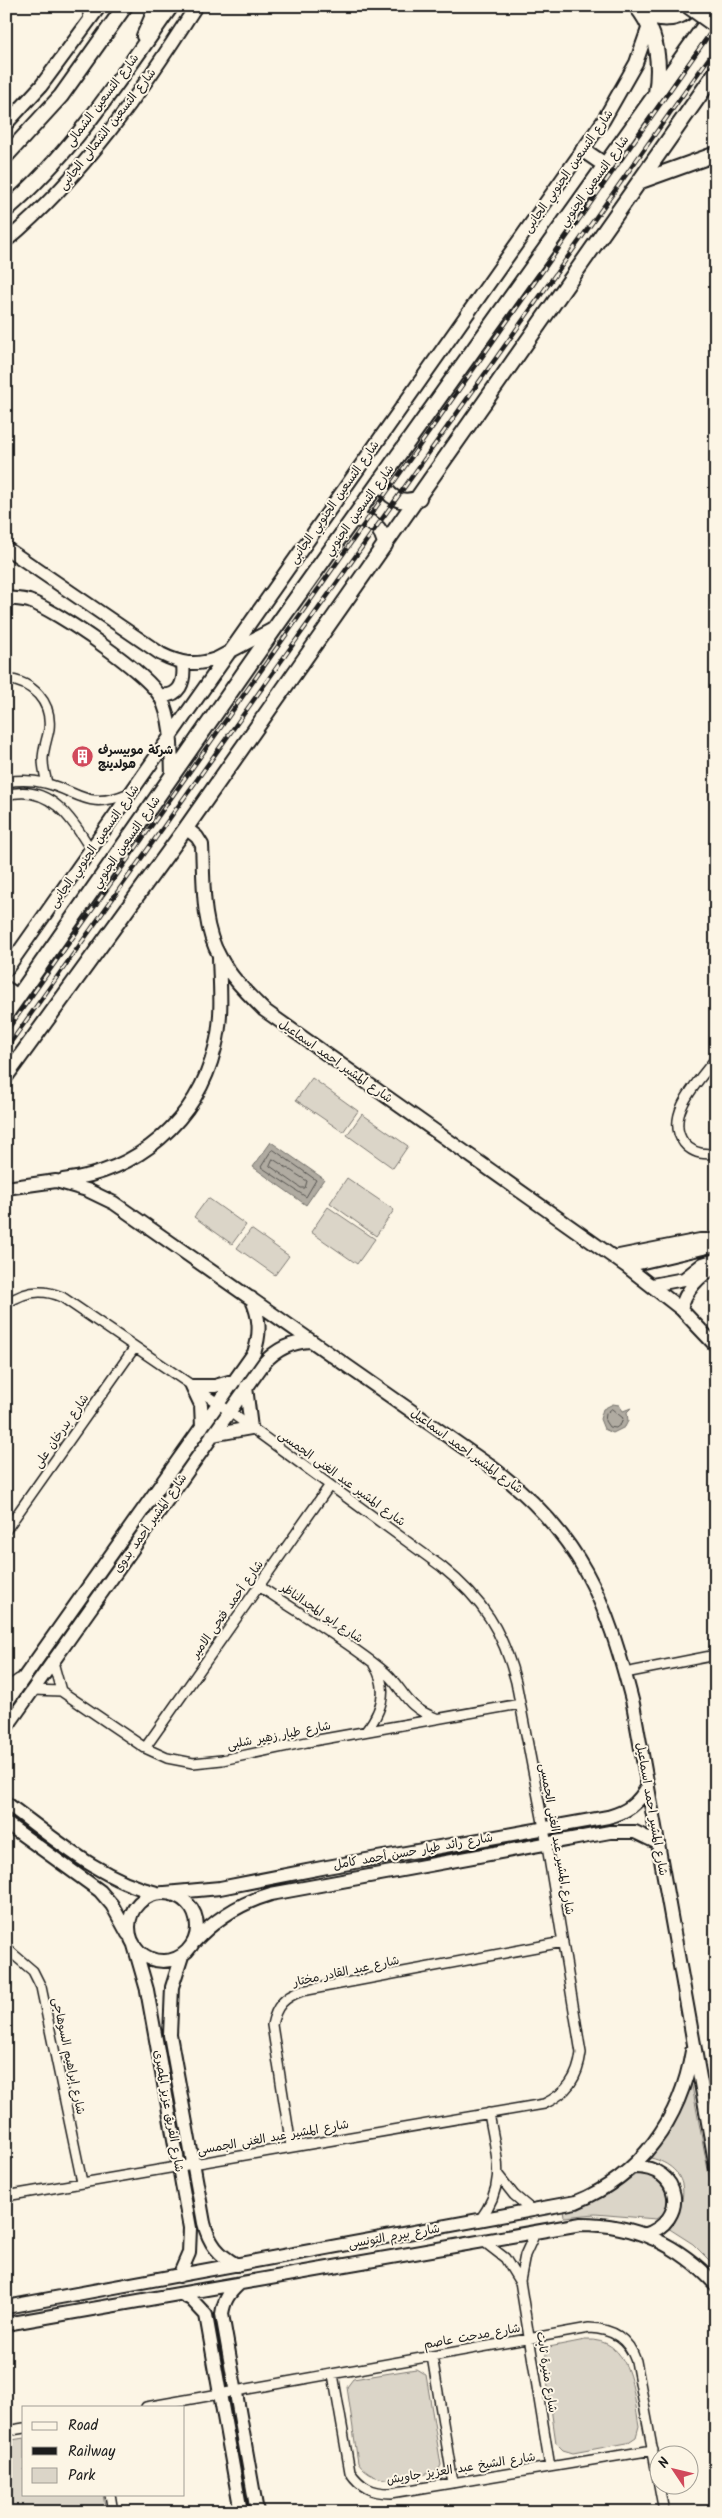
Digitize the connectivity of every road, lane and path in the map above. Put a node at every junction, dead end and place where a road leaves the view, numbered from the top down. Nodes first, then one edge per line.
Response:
1 (87, 6) edge
2 (100, 6) edge
3 (124, 6) edge
4 (136, 6) edge
5 (157, 6) edge
6 (171, 6) edge
7 (196, 6) edge
8 (688, 6) edge
9 (692, 6) edge
10 (710, 6) edge
11 (639, 9) edge
12 (716, 10) edge
13 (89, 22) junction
14 (649, 26) junction
15 (716, 26) edge
16 (110, 27) junction
17 (139, 51) junction
18 (716, 72) edge
19 (656, 95) junction
20 (6, 124) edge
21 (583, 150) junction
22 (716, 154) edge
23 (6, 156) edge
24 (605, 165) junction
25 (640, 180) junction
26 (6, 210) edge
27 (6, 241) edge
28 (381, 479) junction
29 (419, 498) junction
30 (352, 520) junction
31 (385, 546) junction
32 (6, 548) edge
33 (6, 598) edge
34 (275, 628) junction
35 (229, 654) junction
36 (183, 664) junction
37 (6, 679) edge
38 (159, 695) junction
39 (171, 736) junction
40 (172, 777) junction
41 (6, 782) edge
42 (47, 783) junction
43 (132, 792) junction
44 (6, 795) edge
45 (186, 828) junction
46 (91, 850) junction
47 (219, 957) junction
48 (6, 970) edge
49 (239, 985) junction
50 (220, 986) junction
51 (12, 993) edge
52 (6, 1014) edge
53 (716, 1058) edge
54 (6, 1076) edge
55 (716, 1153) edge
56 (88, 1176) junction
57 (56, 1181) junction
58 (6, 1188) edge
59 (87, 1190) junction
60 (716, 1240) edge
61 (701, 1245) junction
62 (716, 1245) edge
63 (614, 1257) junction
64 (626, 1266) junction
65 (710, 1266) edge
66 (652, 1286) junction
67 (251, 1298) junction
68 (6, 1304) edge
69 (681, 1309) junction
70 (311, 1341) junction
71 (716, 1346) edge
72 (135, 1347) junction
73 (241, 1383) junction
74 (192, 1386) junction
75 (224, 1408) junction
76 (251, 1428) junction
77 (207, 1431) junction
78 (330, 1486) junction
79 (6, 1530) edge
80 (259, 1586) junction
81 (716, 1655) edge
82 (372, 1661) junction
83 (53, 1662) junction
84 (30, 1669) junction
85 (625, 1673) junction
86 (6, 1688) edge
87 (33, 1690) junction
88 (62, 1691) junction
89 (6, 1703) edge
90 (520, 1704) junction
91 (436, 1718) junction
92 (6, 1728) edge
93 (366, 1731) junction
94 (145, 1748) junction
95 (648, 1786) junction
96 (6, 1802) edge
97 (6, 1822) edge
98 (544, 1828) junction
99 (546, 1843) junction
100 (658, 1843) junction
101 (161, 1893) junction
102 (132, 1941) junction
103 (194, 1942) junction
104 (563, 1942) junction
105 (6, 1948) edge
106 (182, 1956) junction
107 (694, 2042) junction
108 (489, 2113) junction
109 (291, 2146) junction
110 (193, 2163) junction
111 (179, 2166) junction
112 (633, 2167) junction
113 (716, 2167) edge
114 (499, 2176) junction
115 (82, 2182) junction
116 (6, 2196) edge
117 (533, 2211) junction
118 (480, 2220) junction
119 (536, 2231) junction
120 (644, 2234) junction
121 (483, 2241) junction
122 (237, 2265) junction
123 (178, 2276) junction
124 (520, 2281) junction
125 (240, 2283) junction
126 (716, 2285) edge
127 (181, 2294) junction
128 (6, 2307) edge
129 (6, 2324) edge
130 (529, 2339) junction
131 (432, 2356) junction
132 (333, 2374) junction
133 (235, 2391) junction
134 (220, 2394) junction
135 (152, 2406) edge
136 (22, 2428) edge
137 (6, 2431) edge
138 (651, 2446) edge
139 (650, 2450) edge
140 (550, 2467) junction
141 (453, 2483) junction
142 (110, 2496) edge
143 (661, 2496) edge
144 (113, 2512) edge
145 (241, 2512) edge
146 (257, 2512) edge
147 (664, 2512) edge

1 - 13 street
2 - 13 street
3 - 16 main road
4 - 16 main road
5 - 17 main road
6 - 17 main road, شارع التسعين الشمالى
7 - 27 street, شارع التسعين الشمالى الجانبى
8 - 15 main road, bridge
9 - 11 main road
10 - 12 main road, bridge
11 - 14 main road
12 - 19 main road, شارع التسعين الجنوبي
13 - 20 street
14 - 19 main road
14 - 21 street, شارع التسعين الجنوبي الجانبى
16 - 23 main road
17 - 26 main road, شارع التسعين الشمالى
18 - 25 main road
19 - 24 main road, شارع التسعين الجنوبي
21 - 24 main road
21 - 35 street, شارع التسعين الجنوبي الجانبى
22 - 25 main road
24 - 28 main road, شارع التسعين الجنوبي
25 - 29 main road
28 - 29 main road
28 - 30 main road, شارع التسعين الجنوبي
29 - 31 main road
30 - 31 main road
30 - 34 main road, شارع التسعين الجنوبي
31 - 45 main road
32 - 36 street
33 - 38 street
34 - 35 street
34 - 40 main road, شارع التسعين الجنوبي
35 - 36 street
35 - 39 street, شارع التسعين الجنوبي الجانبى
36 - 38 street
37 - 42 street
38 - 39 street
39 - 40 street
39 - 43 street, شارع التسعين الجنوبي الجانبى
40 - 51 main road, شارع التسعين الجنوبي
41 - 42 street
42 - 43 street
43 - 46 street, شارع التسعين الجنوبي الجانبى
44 - 46 street
45 - 47 street, شارع المشير احمد اسماعيل
45 - 54 main road
46 - 48 street, شارع التسعين الجنوبي الجانبى
47 - 49 street, شارع المشير احمد اسماعيل
47 - 50 street
49 - 50 street
49 - 63 street, شارع المشير احمد اسماعيل
50 - 56 street
51 - 52 main road, شارع التسعين الجنوبي
53 - 55 street
56 - 57 street
56 - 59 street
57 - 58 street, شارع المشير احمد اسماعيل
57 - 59 street, شارع المشير احمد اسماعيل
59 - 67 street, شارع المشير احمد اسماعيل
60 - 61 street
61 - 62 street
61 - 63 street
61 - 64 street
61 - 65 street
63 - 64 street, شارع المشير احمد اسماعيل
64 - 66 street, شارع المشير احمد اسماعيل
65 - 66 street
65 - 69 street
66 - 69 street, شارع المشير احمد اسماعيل
67 - 70 street, شارع المشير احمد اسماعيل
67 - 73 street, شارع المشير أحمد بدوى
68 - 72 street, شارع المشير عبد الغنى الجمسى
69 - 71 street, شارع المشير احمد اسماعيل
70 - 73 street, شارع المشير أحمد بدوى
70 - 85 street, شارع المشير احمد اسماعيل
72 - 74 street, شارع المشير عبد الغنى الجمسى
72 - 79 street, شارع بدرخان على
73 - 74 street
73 - 75 street, شارع المشير أحمد بدوى
73 - 76 street
74 - 75 street, شارع المشير عبد الغنى الجمسى
74 - 77 street
75 - 76 street, شارع المشير عبد الغنى الجمسى
75 - 77 street, شارع المشير أحمد بدوى
76 - 77 street
76 - 78 street, شارع المشير عبد الغنى الجمسى
77 - 83 street, شارع المشير أحمد بدوى
77 - 84 street, شارع المشير أحمد بدوى
78 - 80 street, شارع أحمد فتحى الامير
78 - 90 street, شارع المشير عبد الغنى الجمسى
80 - 82 street, شارع ابو المجدالناظر
80 - 94 street, شارع أحمد فتحى الامير
81 - 85 street
82 - 91 street, شارع ابو المجدالناظر
82 - 93 street
83 - 87 street, شارع المشير أحمد بدوى
83 - 88 street
84 - 86 street
84 - 89 street, شارع المشير أحمد بدوى
85 - 95 street, شارع المشير احمد اسماعيل
87 - 88 street
87 - 92 street, شارع المشير أحمد بدوى
88 - 94 street, شارع طيار زهير شلبى
90 - 91 street, شارع طيار زهير شلبى
90 - 98 street, شارع المشير عبد الغنى الجمسى
91 - 93 street, شارع طيار زهير شلبى
93 - 94 street, شارع طيار زهير شلبى
95 - 98 street, شارع رائد طيار حسن أحمد كامل
95 - 100 street, شارع المشير احمد اسماعيل
96 - 101 street
97 - 102 street, شارع الفريق عزيز المصرى
98 - 99 street, شارع المشير عبد الغنى الجمسى
98 - 101 street, شارع رائد طيار حسن أحمد كامل
99 - 100 street, شارع رائد طيار حسن أحمد كامل
99 - 103 street, شارع رائد طيار حسن أحمد كامل
99 - 104 street, شارع المشير عبد الغنى الجمسى
100 - 107 street, شارع المشير احمد اسماعيل
101 - 102 street
101 - 103 street
102 - 106 street
102 - 111 street, شارع الفريق عزيز المصرى
103 - 106 street
104 - 108 street, شارع المشير عبد الغنى الجمسى
104 - 109 street, شارع عبد القادر مختار
105 - 115 street, شارع إبراهيم السوهاجى
106 - 110 street, شارع الفريق عزيز المصرى
107 - 112 street, شارع بيرم التونسى
107 - 113 street, شارع المشير احمد اسماعيل
108 - 109 street, شارع المشير عبد الغنى الجمسى
108 - 114 street
109 - 110 street, شارع المشير عبد الغنى الجمسى
110 - 111 street, شارع المشير عبد الغنى الجمسى
110 - 122 street, شارع الفريق عزيز المصرى
111 - 115 street, شارع المشير عبد الغنى الجمسى
111 - 123 street, شارع الفريق عزيز المصرى
112 - 117 street, شارع بيرم التونسى
112 - 120 street
114 - 117 street
114 - 118 street
115 - 116 street, شارع المشير عبد الغنى الجمسى
117 - 118 street, شارع بيرم التونسى
118 - 122 street, شارع بيرم التونسى
119 - 120 street, شارع بيرم التونسى
119 - 121 street, شارع بيرم التونسى
119 - 124 street, شارع منيرة ثابت
120 - 126 street, شارع بيرم التونسى
121 - 124 street, شارع منيرة ثابت
121 - 125 street, شارع بيرم التونسى
122 - 123 street, شارع بيرم التونسى
123 - 128 street, شارع بيرم التونسى
124 - 130 street, شارع منيرة ثابت
125 - 127 street, شارع بيرم التونسى
125 - 133 street
127 - 129 street, شارع بيرم التونسى
127 - 134 street
130 - 131 street, شارع مدحت عاصم
130 - 138 street, شارع مدحت عاصم
130 - 140 street, شارع منيرة ثابت
131 - 132 street, شارع مدحت عاصم
131 - 141 street
132 - 133 street, شارع مدحت عاصم
132 - 141 street, شارع الشيخ عبد العزيز جاويش
133 - 134 street, شارع مدحت عاصم
133 - 146 street
134 - 135 street, شارع مدحت عاصم
134 - 145 street
136 - 137 street
139 - 140 street, شارع الشيخ عبد العزيز جاويش
140 - 141 street, شارع الشيخ عبد العزيز جاويش
142 - 144 street
143 - 147 street, شارع مدحت عاصم

